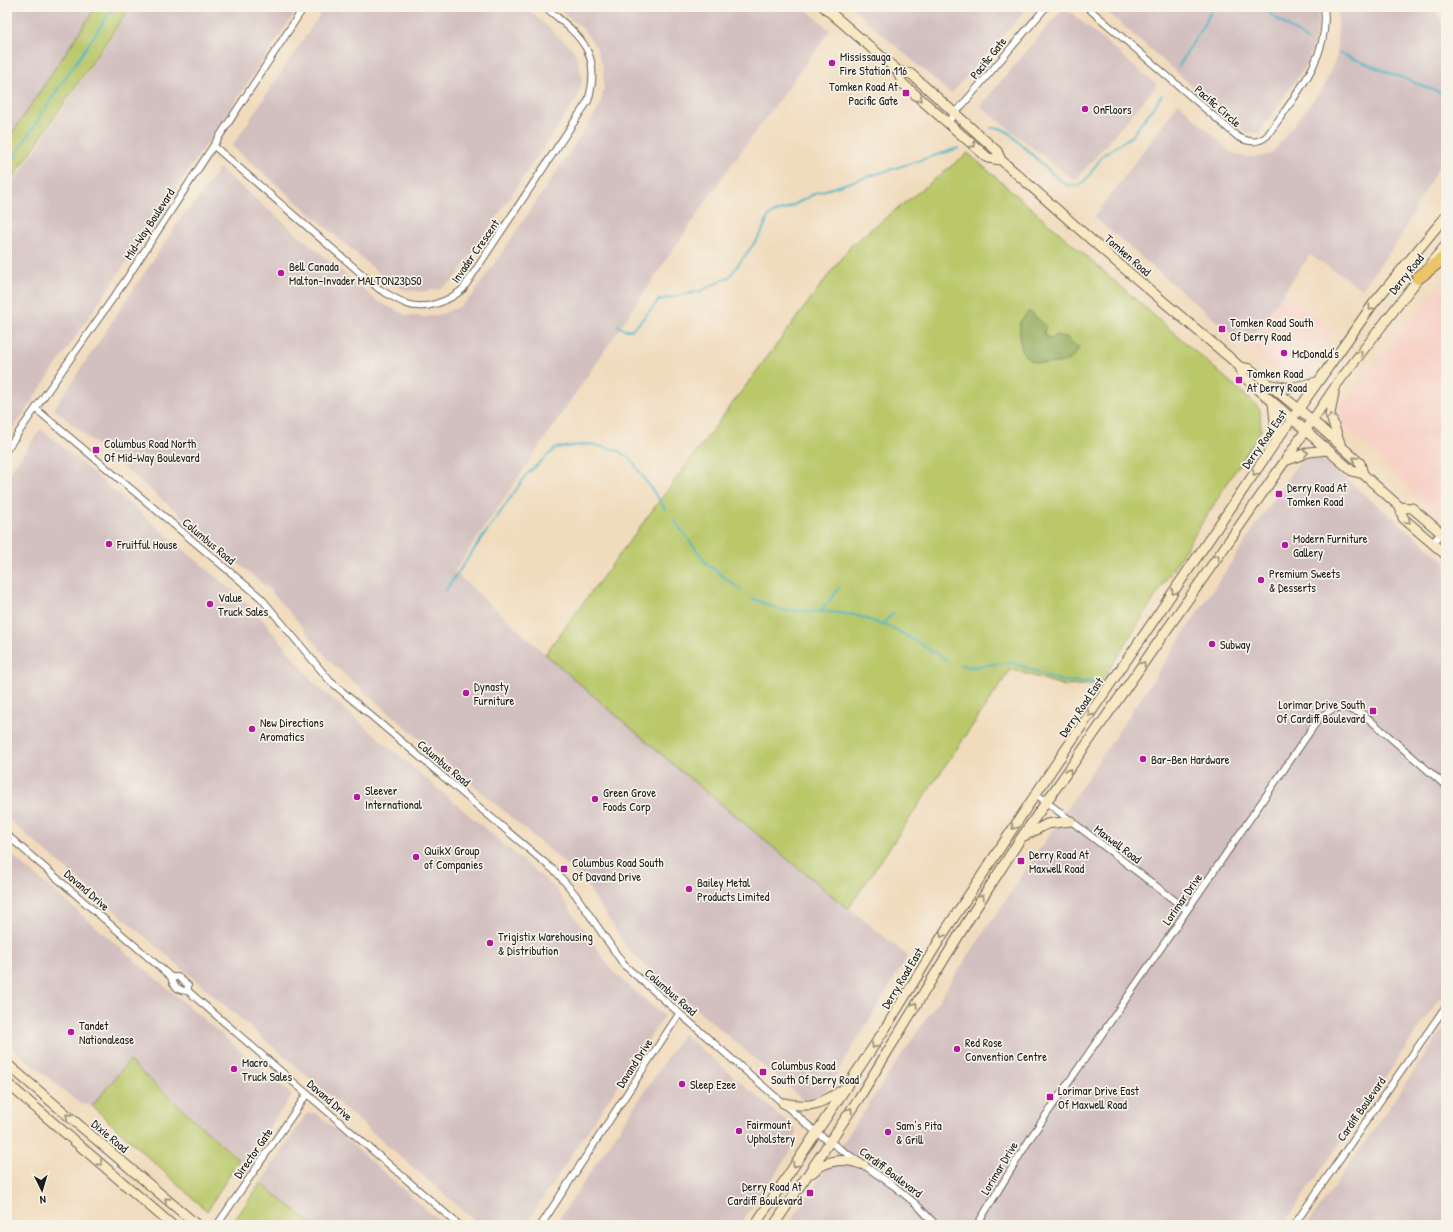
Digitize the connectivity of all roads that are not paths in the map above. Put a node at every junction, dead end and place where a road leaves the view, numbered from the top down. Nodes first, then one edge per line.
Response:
1 (304, 7) edge
2 (546, 7) edge
3 (824, 7) edge
4 (1046, 7) edge
5 (1087, 7) edge
6 (1324, 7) edge
7 (898, 71) junction
8 (955, 114) junction
9 (947, 123) junction
10 (214, 146) junction
11 (1001, 160) junction
12 (1446, 216) edge
13 (1446, 245) edge
14 (1446, 256) edge
15 (1418, 278) junction
16 (1385, 319) joint
17 (1240, 367) junction
18 (1317, 382) junction
19 (1337, 384) junction
20 (1270, 385) junction
21 (1273, 403) junction
22 (36, 409) junction
23 (1299, 409) junction
24 (1293, 418) junction
25 (1312, 420) junction
26 (1306, 429) junction
27 (1277, 440) junction
28 (1342, 446) junction
29 (7, 449) edge
30 (1328, 450) junction
31 (1285, 461) junction
32 (1363, 474) junction
33 (1400, 506) junction
34 (1444, 533) edge
35 (1432, 543) junction
36 (1446, 555) edge
37 (1446, 786) edge
38 (1036, 794) junction
39 (1047, 803) junction
40 (1070, 821) junction
41 (7, 835) edge
42 (1021, 838) junction
43 (1187, 910) junction
44 (1446, 1006) edge
45 (679, 1014) junction
46 (7, 1064) edge
47 (7, 1083) edge
48 (848, 1086) junction
49 (307, 1094) junction
50 (783, 1103) junction
51 (817, 1133) junction
52 (828, 1142) junction
53 (864, 1165) junction
54 (805, 1179) junction
55 (172, 1225) edge
56 (197, 1225) edge
57 (217, 1225) edge
58 (459, 1225) edge
59 (541, 1225) edge
60 (755, 1225) edge
61 (774, 1225) edge
62 (936, 1225) edge
63 (977, 1225) edge
64 (1294, 1225) edge

1 - 10 street, Mid-Way Boulevard
2 - 10 street, Invader Crescent
3 - 7 main road, Tomken Road
4 - 8 street, Pacific Gate
5 - 6 street, Pacific Circle
7 - 8 main road, Tomken Road
7 -> 9 main road, Tomken Road
8 - 9 street, Pacific Gate
8 - 11 main road, Tomken Road
9 -> 11 main road, Tomken Road
10 - 22 street, Mid-Way Boulevard
11 - 17 main road, Tomken Road
12 -> 18 main road, Derry Road East
13 - 15 main road, Derry Road
14 - 15 highway
15 - 16 main road, Derry Road
19 -> 16 main road, Derry Road East
17 - 20 main road, Tomken Road
17 - 21 main road, Tomken Road
18 - 20 main road
18 - 23 main road, Derry Road East
19 - 25 main road, Derry Road East
28 -> 19 main road
20 - 23 main road, Tomken Road
21 - 24 main road, Tomken Road
21 - 27 main road
22 - 29 street, Mid-Way Boulevard
22 - 45 street, Columbus Road
23 - 24 main road, Derry Road East
23 - 25 main road, Tomken Road
24 - 26 main road, Tomken Road
24 - 27 main road, Derry Road East
25 - 26 main road, Derry Road East
25 - 28 main road, Tomken Road
26 - 30 main road, Tomken Road
26 - 31 main road, Derry Road East
27 -> 38 main road, Derry Road East
32 -> 28 main road, Tomken Road
31 -> 30 main road
30 - 32 main road, Tomken Road
39 -> 31 main road, Derry Road East
32 - 33 main road, Tomken Road
33 - 34 main road, Tomken Road
33 -> 35 main road, Tomken Road
34 - 35 street
35 - 36 main road, Tomken Road
37 - 43 street, Lorimar Drive
38 - 39 street, Maxwell Road
38 -> 48 main road, Derry Road East
39 - 40 street, Maxwell Road
39 - 42 main road, Derry Road East
40 - 42 main road
40 - 43 street, Maxwell Road
41 - 49 street, Davand Drive
52 -> 42 main road, Derry Road East
43 - 63 street, Lorimar Drive
44 - 64 street, Cardiff Boulevard
45 - 50 street, Columbus Road
45 - 59 street, Davand Drive
56 -> 46 main road, Dixie Road
47 -> 55 main road
48 - 50 main road
48 - 51 main road, Derry Road East
49 - 57 street, Director Gate
49 - 58 street, Davand Drive
50 - 51 street, Columbus Road
51 - 52 street, Columbus Road
51 -> 60 main road, Derry Road East
52 - 53 street, Cardiff Boulevard
52 - 54 main road, Derry Road East
53 - 54 main road
53 - 62 street, Cardiff Boulevard
54 - 61 main road, Derry Road East

